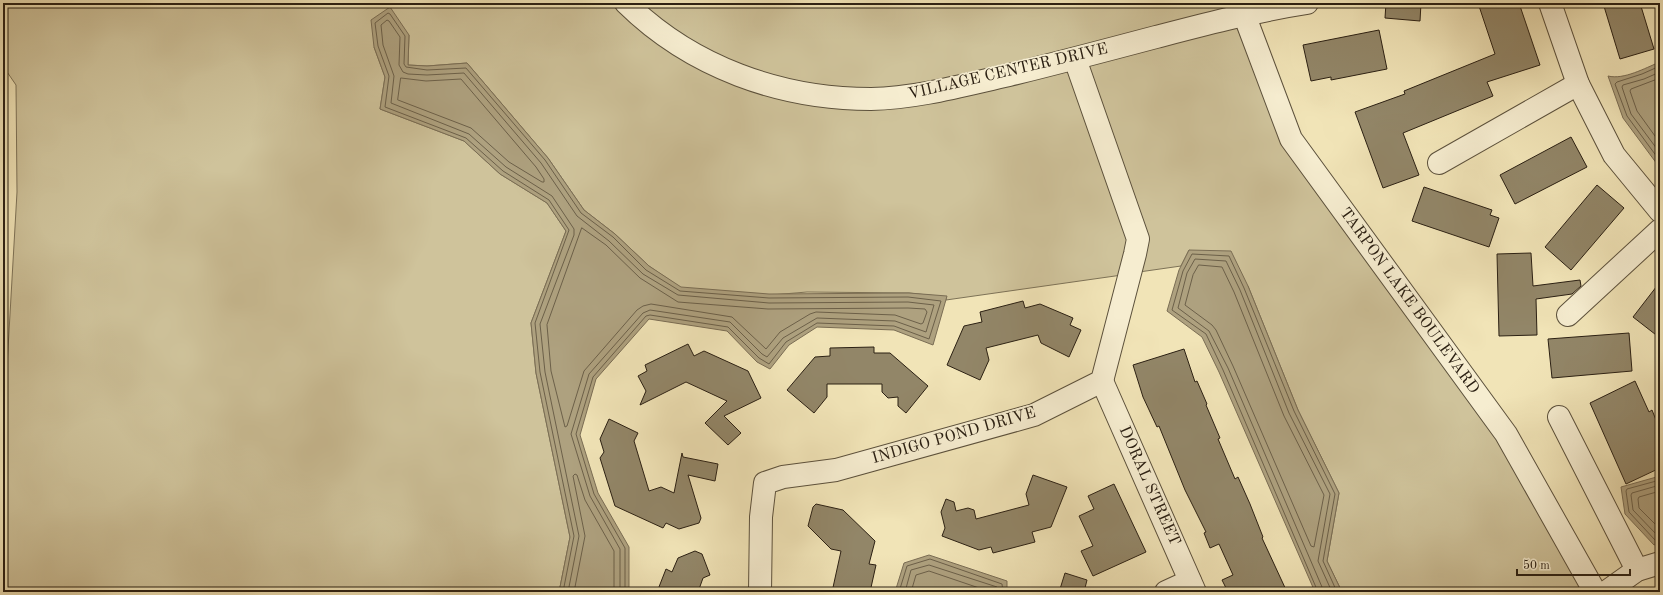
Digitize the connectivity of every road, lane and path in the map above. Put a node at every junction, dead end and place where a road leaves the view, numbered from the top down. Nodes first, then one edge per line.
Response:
1 (626, 3) edge
2 (1307, 3) edge
3 (1550, 3) edge
4 (1243, 8) edge
5 (1075, 59) junction
6 (1578, 84) junction
7 (1438, 163) dead end
8 (1660, 211) edge
9 (1660, 230) edge
10 (1568, 314) dead end
11 (1102, 381) junction
12 (1559, 417) dead end
13 (1660, 563) edge
14 (1637, 570) junction
15 (1193, 586) edge
16 (760, 592) edge
17 (1166, 592) edge
18 (1595, 592) edge
19 (1606, 592) edge

1 - 5 street, VILLAGE CENTER DRIVE
2 - 4 street, VILLAGE CENTER DRIVE
3 - 6 street
4 - 5 street, VILLAGE CENTER DRIVE
4 - 18 street, TARPON LAKE BOULEVARD
5 - 11 street
6 - 7 street
6 - 8 street
9 - 10 street
11 - 15 street, DORAL STREET
11 - 16 street, INDIGO POND DRIVE
12 - 14 street
13 - 14 street
14 - 19 street
15 - 17 street

